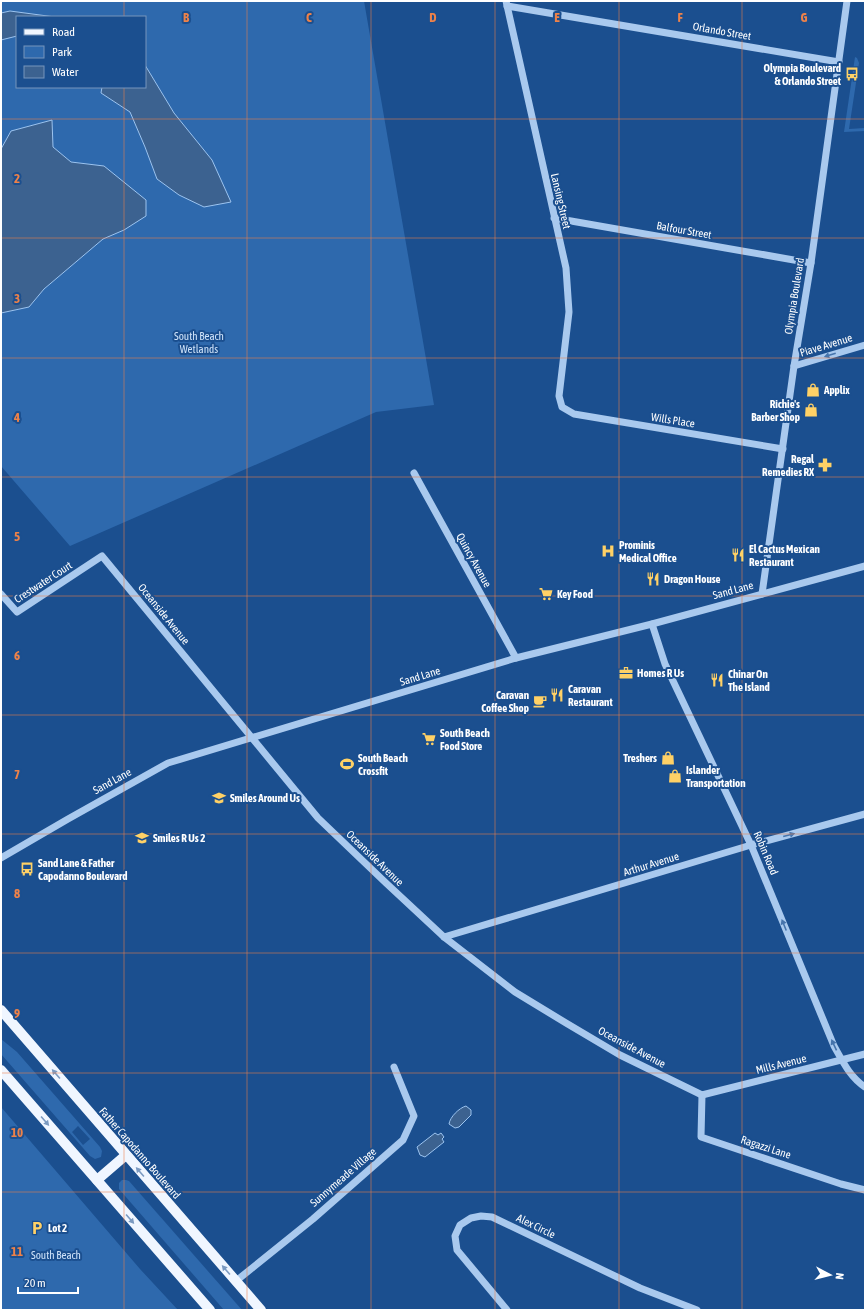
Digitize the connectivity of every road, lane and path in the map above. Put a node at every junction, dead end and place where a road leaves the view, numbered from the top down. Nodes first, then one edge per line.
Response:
1 (847, 1) edge
2 (506, 3) edge
3 (839, 62) junction
4 (554, 218) junction
5 (811, 263) junction
6 (865, 344) edge
7 (794, 366) junction
8 (562, 407) joint
9 (783, 449) junction
10 (414, 473) dead end
11 (102, 556) joint
12 (865, 566) edge
13 (1, 594) edge
14 (762, 594) junction
15 (652, 624) junction
16 (516, 658) junction
17 (252, 738) junction
18 (865, 814) edge
19 (751, 845) junction
20 (1, 858) edge
21 (444, 937) junction
22 (1, 1010) edge
23 (865, 1054) edge
24 (842, 1060) junction
25 (394, 1067) dead end
26 (1, 1070) edge
27 (865, 1086) edge
28 (702, 1095) junction
29 (126, 1155) junction
30 (97, 1180) junction
31 (865, 1190) edge
32 (236, 1281) junction
33 (210, 1310) edge
34 (261, 1310) edge
35 (507, 1310) edge
36 (697, 1310) edge

1 - 3 street, Olympia Boulevard
2 - 3 street, Orlando Street
2 - 4 street, Lansing Street
3 - 5 street, Olympia Boulevard
4 - 5 street, Balfour Street
4 - 8 street, Lansing Street
5 - 7 street, Olympia Boulevard
6 -> 7 street, Piave Avenue
7 - 9 street, Olympia Boulevard
8 - 9 street, Wills Place
9 - 14 street, Olympia Boulevard
10 - 16 street, Quincy Avenue
11 - 13 street, Crestwater Court
11 - 17 street, Oceanside Avenue
12 - 14 street, Sand Lane
14 - 15 street, Sand Lane
15 - 16 street, Sand Lane
15 - 19 street, Robin Road
16 - 17 street, Sand Lane
17 - 20 street, Sand Lane
17 - 21 street, Oceanside Avenue
19 -> 18 street, Arthur Avenue
19 - 21 street, Arthur Avenue
24 -> 19 street, Robin Road
21 - 28 street, Oceanside Avenue
29 -> 22 main road, Father Capodanno Boulevard
23 - 24 street, Mills Avenue
24 - 27 street, Robin Road
24 - 28 street, Mills Avenue
25 - 32 street, Sunnymeade Village
26 -> 30 main road
28 - 31 street, Ragazzi Lane
29 - 30 main road
32 -> 29 main road, Father Capodanno Boulevard
30 -> 33 main road
32 - 34 main road, Father Capodanno Boulevard
35 - 36 street, Alex Circle

